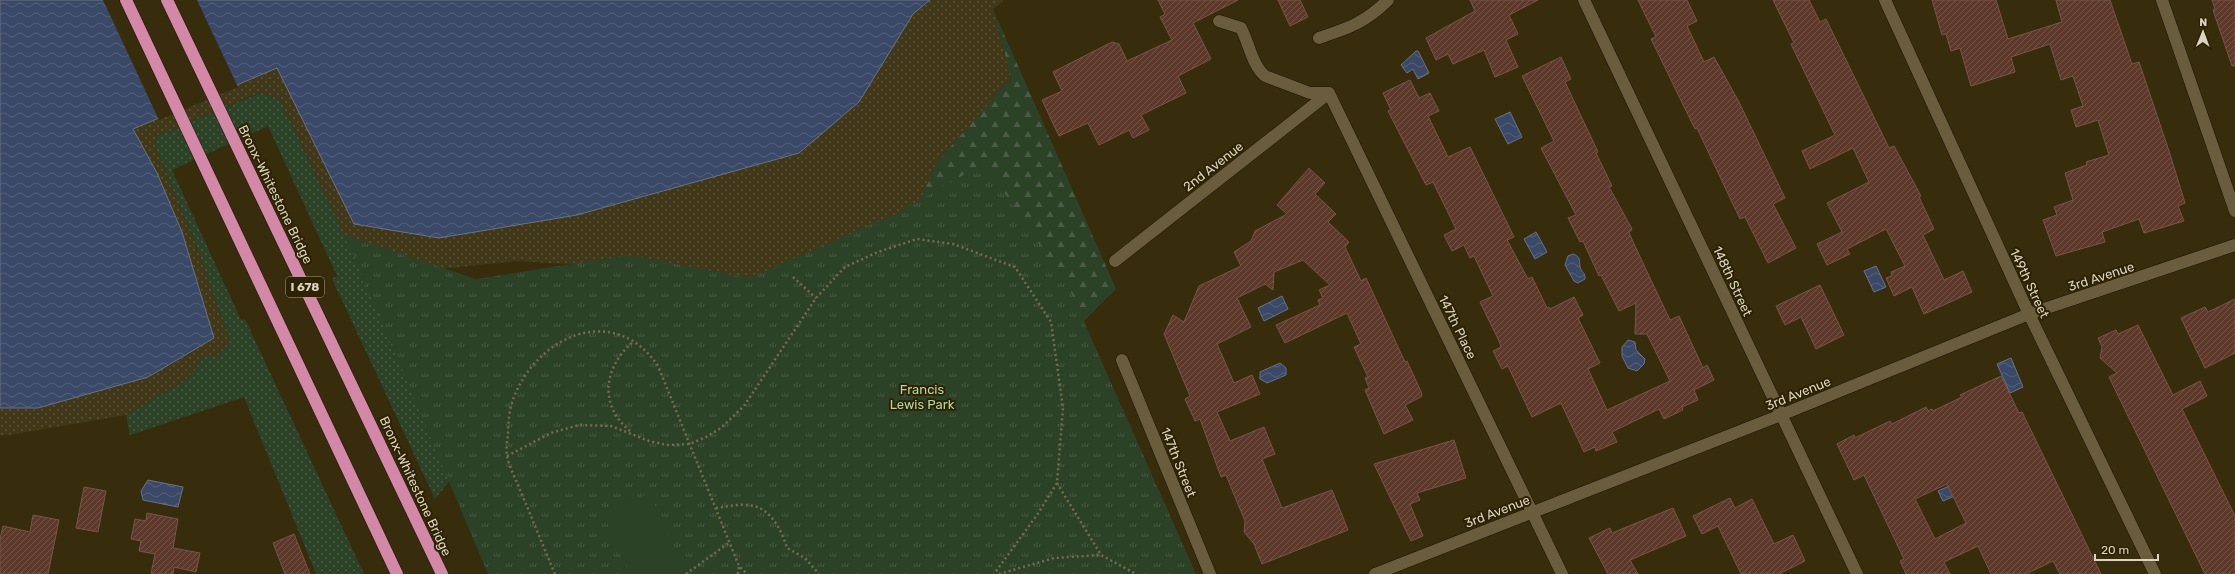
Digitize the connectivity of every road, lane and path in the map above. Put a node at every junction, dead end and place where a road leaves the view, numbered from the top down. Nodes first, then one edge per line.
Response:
1 (126, 0) edge
2 (167, 0) edge
3 (1388, 0) edge
4 (1584, 0) edge
5 (1885, 0) edge
6 (2162, 0) edge
7 (1219, 21) dead end
8 (1319, 38) dead end
9 (1329, 93) junction
10 (2235, 211) edge
11 (2235, 245) edge
12 (1115, 261) dead end
13 (793, 277) dead end
14 (816, 298) junction
15 (2029, 314) junction
16 (634, 341) junction
17 (1122, 360) dead end
18 (1781, 415) junction
19 (633, 434) junction
20 (690, 444) junction
21 (507, 456) junction
22 (1056, 483) junction
23 (716, 508) junction
24 (1532, 513) junction
25 (730, 542) junction
26 (1101, 555) junction
27 (739, 566) junction
28 (397, 574) edge
29 (442, 574) edge
30 (555, 574) edge
31 (686, 574) edge
32 (738, 574) edge
33 (747, 574) edge
34 (819, 574) edge
35 (994, 574) edge
36 (998, 574) edge
37 (1136, 574) edge
38 (1210, 574) edge
39 (1375, 574) edge
40 (1562, 574) edge
41 (1858, 574) edge
42 (2155, 574) edge

1 - 28 highway, I 678
2 - 29 highway, Bronx-Whitestone Bridge / I 678
3 - 8 street
4 - 18 street, 148th Street
5 - 15 street, 149th Street
6 - 10 street
7 - 9 street
9 - 12 street, 2nd Avenue
9 - 24 street, 147th Place
11 - 15 street, 3rd Avenue
13 - 14 path
14 - 20 path
14 - 22 path
15 - 18 street, 3rd Avenue
15 - 42 street, 149th Street
16 - 19 path
16 - 20 path
16 - 21 path
17 - 38 street, 147th Street
18 - 24 street, 3rd Avenue
18 - 41 street, 148th Street
19 - 20 path
19 - 21 path
20 - 23 path
21 - 30 path
22 - 26 path
22 - 35 path
23 - 25 path
23 - 34 path
24 - 39 street, 3rd Avenue
24 - 40 street, 147th Place
25 - 27 path
25 - 31 path
26 - 36 path
26 - 37 path
27 - 32 path
27 - 33 path

